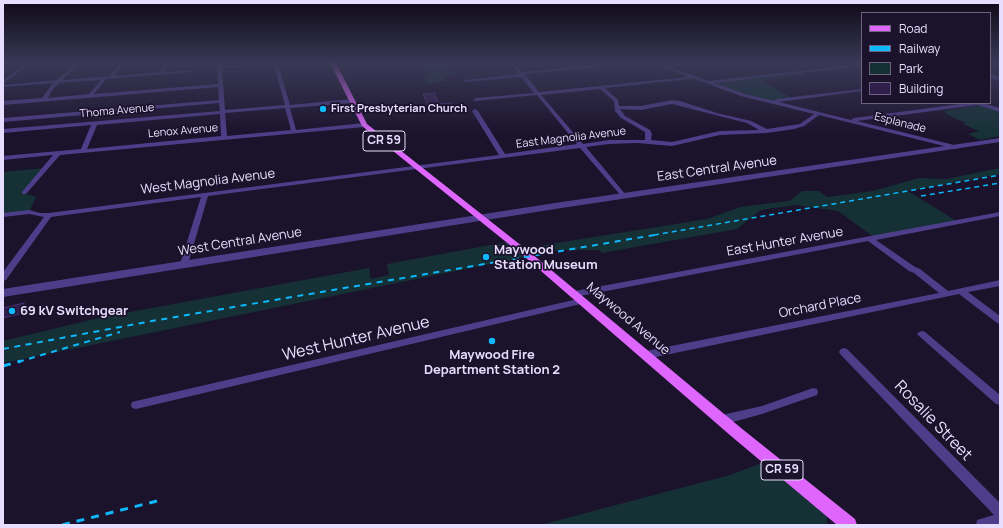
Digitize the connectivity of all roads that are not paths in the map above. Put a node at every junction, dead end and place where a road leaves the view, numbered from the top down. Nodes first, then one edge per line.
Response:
1 (601, 87) edge
2 (53, 88) edge
3 (98, 88) edge
4 (181, 88) edge
5 (221, 88) edge
6 (283, 88) edge
7 (345, 88) edge
8 (533, 88) edge
9 (595, 88) edge
10 (723, 88) edge
11 (861, 90) edge
12 (538, 94) junction
13 (90, 96) junction
14 (43, 100) junction
15 (476, 100) dead end
16 (222, 101) junction
17 (352, 101) junction
18 (771, 102) junction
19 (3, 103) edge
20 (971, 104) edge
21 (981, 104) edge
22 (287, 106) junction
23 (618, 107) junction
24 (1000, 110) edge
25 (476, 111) dead end
26 (222, 112) junction
27 (818, 113) junction
28 (3, 120) edge
29 (849, 121) junction
30 (95, 123) junction
31 (364, 125) junction
32 (3, 130) edge
33 (294, 131) junction
34 (767, 131) junction
35 (224, 138) junction
36 (1000, 140) edge
37 (648, 142) junction
38 (582, 146) junction
39 (956, 147) junction
40 (83, 151) junction
41 (58, 153) junction
42 (503, 156) junction
43 (3, 158) edge
44 (417, 167) junction
45 (24, 193) dead end
46 (205, 194) junction
47 (624, 196) junction
48 (1000, 214) edge
49 (3, 215) edge
50 (48, 215) junction
51 (482, 218) junction
52 (870, 239) junction
53 (184, 264) junction
54 (3, 278) edge
55 (1000, 283) edge
56 (960, 291) junction
57 (3, 293) edge
58 (946, 294) junction
59 (578, 298) junction
60 (1000, 321) edge
61 (922, 334) dead end
62 (844, 352) dead end
63 (646, 355) junction
64 (813, 392) dead end
65 (1000, 401) edge
66 (136, 405) dead end
67 (722, 420) junction
68 (1000, 512) edge
69 (836, 519) edge
70 (1000, 520) edge
71 (849, 525) edge
72 (982, 525) edge

1 - 23 street
2 - 14 street
3 - 13 street
4 - 13 street
5 - 16 street
6 - 22 street
7 - 17 main road, Maywood Avenue / CR 59
8 - 12 street
9 - 12 street
10 - 18 street, Esplanade
11 - 18 street
12 - 15 street
12 - 38 street
13 - 14 street
14 - 19 street
16 - 26 street
16 - 28 street
17 - 22 street, Thoma Avenue
17 - 31 main road, Maywood Avenue / CR 59
18 - 27 street, Esplanade
20 - 29 street
21 - 24 street
22 - 26 street, Thoma Avenue
22 - 33 street
23 - 34 street
23 - 37 street
25 - 42 street
26 - 30 street, Thoma Avenue
26 - 35 street
27 - 29 street, Esplanade
27 - 34 street, East Magnolia Avenue
29 - 39 street, Esplanade
30 - 32 street, Thoma Avenue
30 - 40 street
31 - 33 street, Lenox Avenue
31 - 44 main road, Maywood Avenue / CR 59
33 - 35 street, Lenox Avenue
34 - 37 street, East Magnolia Avenue
35 - 40 street, Lenox Avenue
36 - 39 street, East Central Avenue
37 - 38 street, East Magnolia Avenue
38 - 42 street, East Magnolia Avenue
38 - 47 street
39 - 47 street, East Central Avenue
40 - 41 street, Lenox Avenue
41 - 43 street, Lenox Avenue
41 - 45 street
42 - 44 street, East Magnolia Avenue
44 - 46 street, West Magnolia Avenue
44 - 51 main road, Maywood Avenue / CR 59
46 - 50 street, West Magnolia Avenue
46 - 53 street
47 - 51 street, East Central Avenue
48 - 52 street, East Hunter Avenue
49 - 50 street, West Magnolia Avenue
50 - 54 street
51 - 53 street, West Central Avenue
51 - 59 main road, Maywood Avenue / CR 59
52 - 58 street
52 - 59 street, East Hunter Avenue
53 - 57 street, West Central Avenue
55 - 56 street, Orchard Place
56 - 58 street, Orchard Place
56 - 60 street
58 - 63 street, Orchard Place
59 - 63 main road, Maywood Avenue / CR 59
59 - 66 street, West Hunter Avenue
61 - 65 street
62 - 68 street, Rosalie Street
63 - 67 main road, Maywood Avenue / CR 59
64 - 67 street
67 - 69 main road, Maywood Avenue / CR 59
69 - 71 main road, Maywood Avenue / CR 59
70 - 72 street

